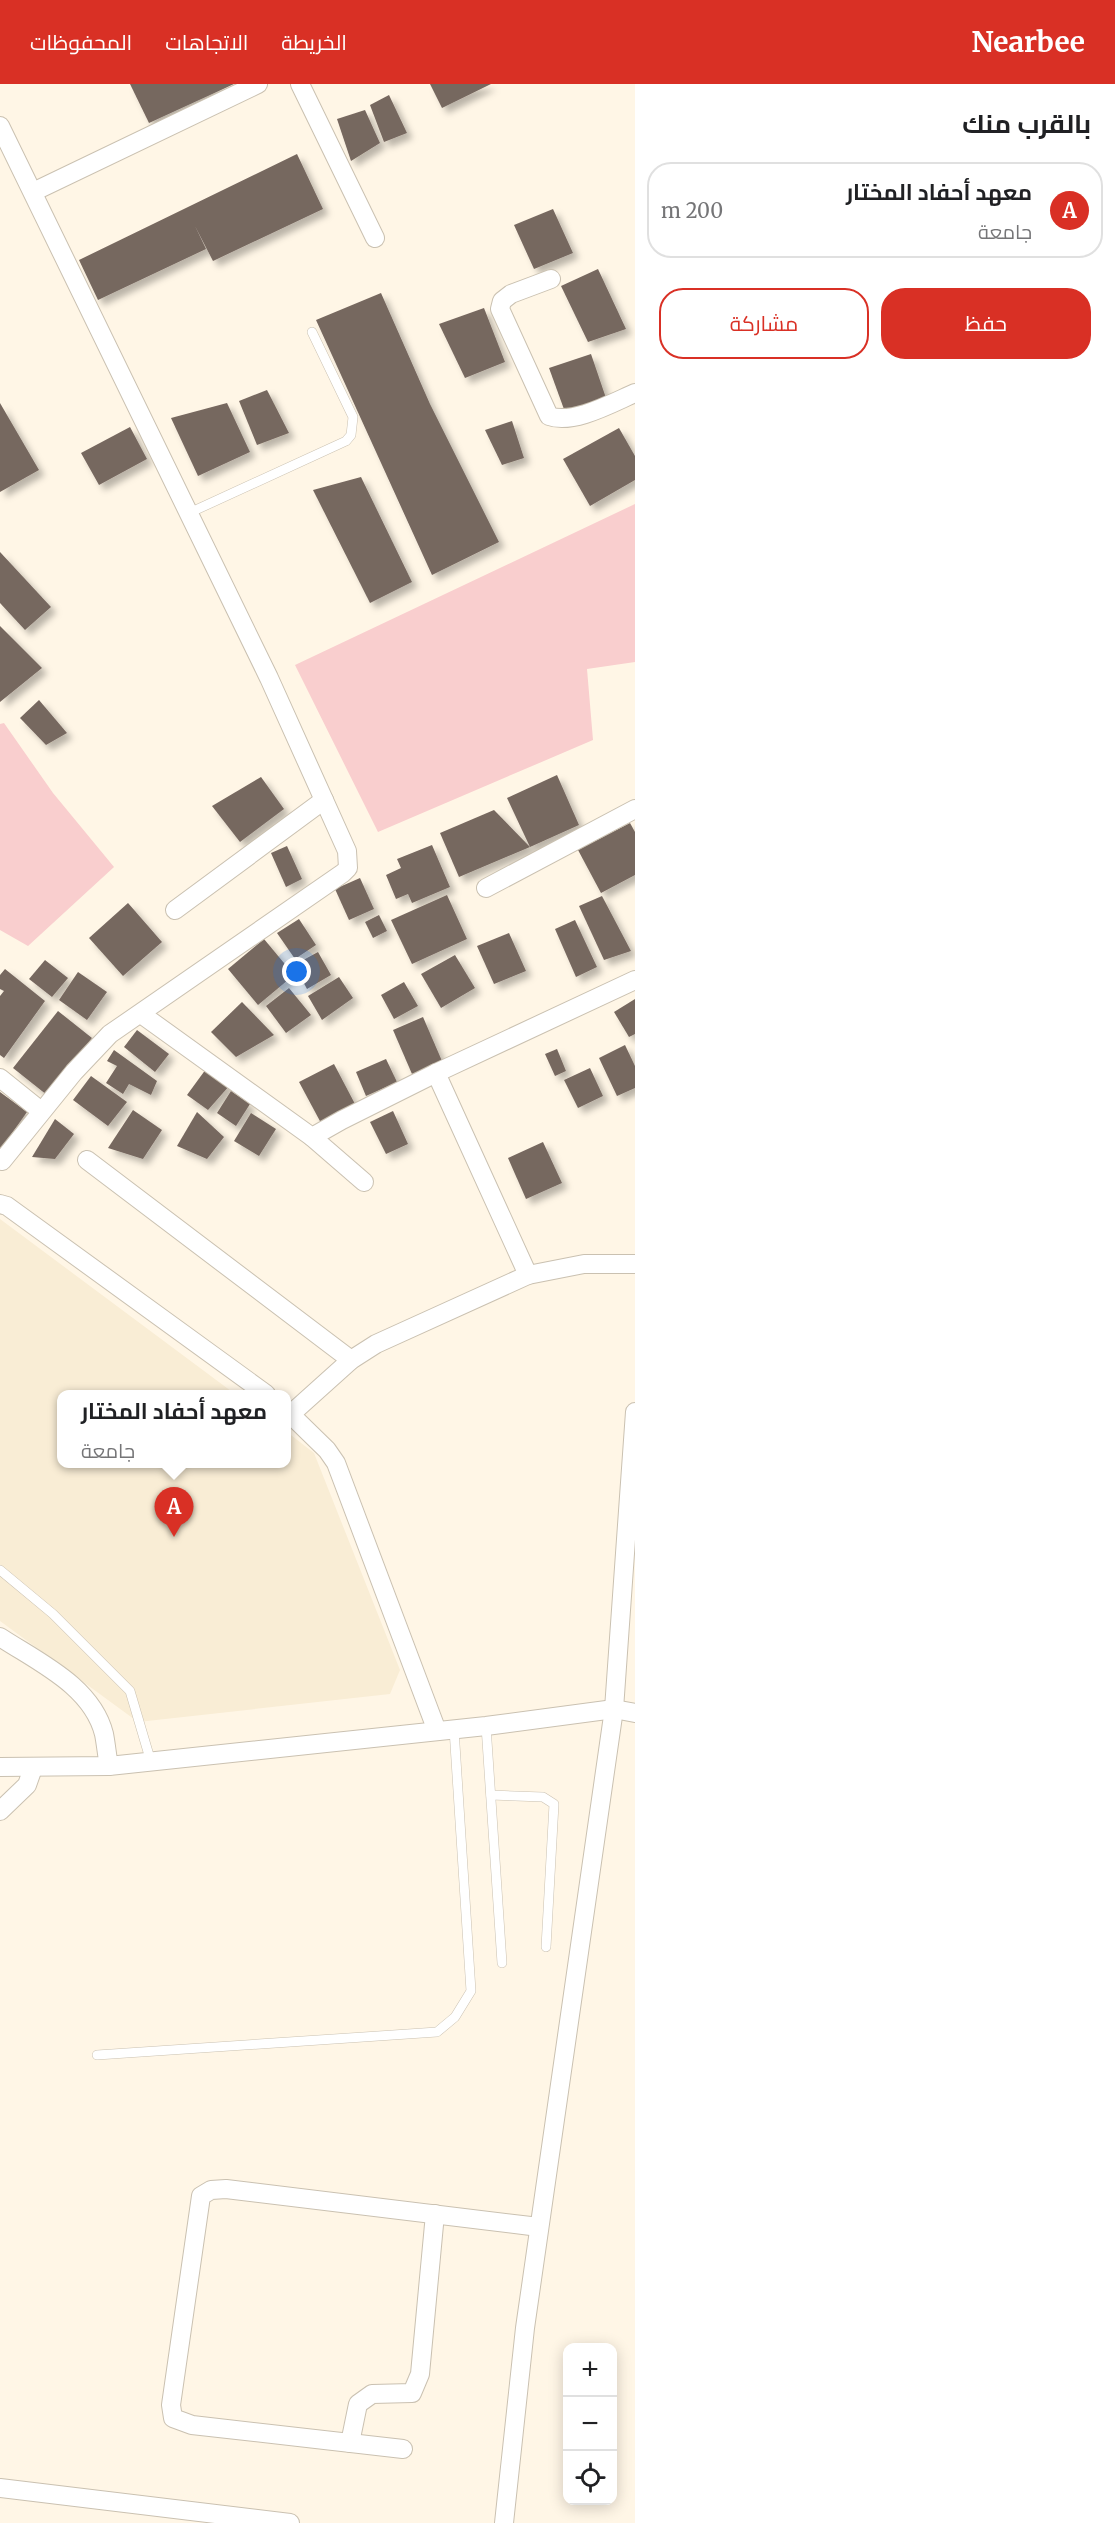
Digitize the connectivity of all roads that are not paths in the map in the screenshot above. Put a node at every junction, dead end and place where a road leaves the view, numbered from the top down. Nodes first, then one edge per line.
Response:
1 (258, 84) edge
2 (300, 84) edge
3 (0, 126) edge
4 (33, 192) junction
5 (375, 238) dead end
6 (551, 279) dead end
7 (312, 332) dead end
8 (635, 393) edge
9 (189, 513) junction
10 (324, 800) junction
11 (635, 809) edge
12 (486, 888) dead end
13 (175, 910) dead end
14 (635, 980) edge
15 (141, 1014) junction
16 (436, 1073) junction
17 (0, 1078) edge
18 (40, 1111) junction
19 (312, 1137) junction
20 (87, 1160) dead end
21 (2, 1161) dead end
22 (364, 1182) dead end
23 (0, 1204) edge
24 (635, 1264) edge
25 (528, 1275) junction
26 (351, 1360) junction
27 (259, 1390) edge
28 (291, 1410) edge
29 (635, 1412) edge
30 (291, 1414) edge
31 (632, 1494) edge
32 (0, 1570) edge
33 (0, 1637) edge
34 (614, 1709) junction
35 (635, 1713) edge
36 (486, 1726) junction
37 (446, 1730) junction
38 (151, 1762) junction
39 (109, 1766) junction
40 (0, 1767) edge
41 (33, 1768) junction
42 (491, 1795) junction
43 (0, 1811) edge
44 (546, 1947) dead end
45 (502, 1964) dead end
46 (97, 2055) dead end
47 (435, 2214) junction
48 (539, 2227) junction
49 (350, 2443) junction
50 (403, 2449) dead end
51 (0, 2488) edge
52 (290, 2523) edge
53 (504, 2523) edge

1 - 4 street
2 - 5 street
3 - 4 street
4 - 9 street
6 - 8 street
7 - 9 lane
9 - 10 street
10 - 13 street
10 - 15 street
11 - 12 street
14 - 16 street
15 - 18 street
15 - 19 street
16 - 19 street
16 - 25 street
17 - 18 street
18 - 21 street
19 - 22 street
20 - 26 street
23 - 27 street
24 - 25 street
25 - 26 street
26 - 28 street
29 - 31 street
30 - 37 street
31 - 34 street
32 - 38 lane
33 - 39 street
34 - 35 street
34 - 36 street
34 - 48 street
36 - 37 street
36 - 42 lane
37 - 38 street
37 - 46 lane
38 - 39 street
39 - 41 street
40 - 41 street
41 - 43 street
42 - 44 lane
42 - 45 lane
47 - 48 street
47 - 49 street
47 - 49 street
48 - 53 street
49 - 50 street
51 - 52 street

